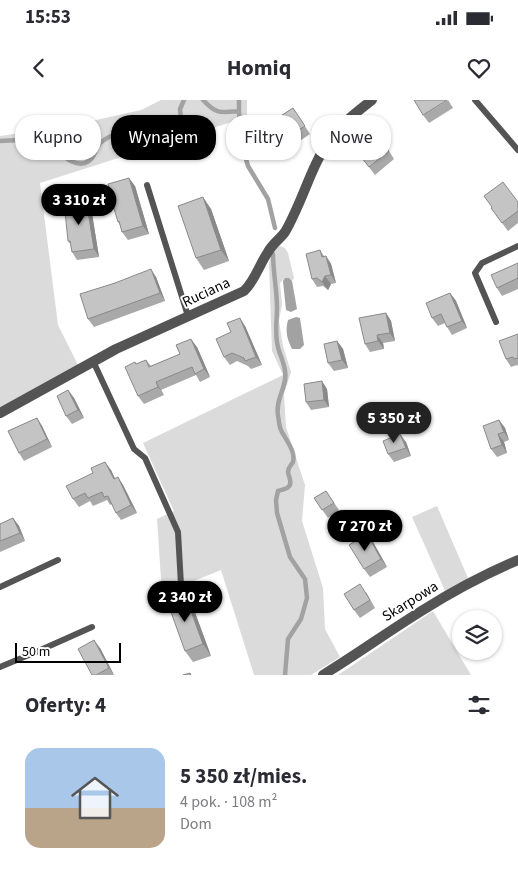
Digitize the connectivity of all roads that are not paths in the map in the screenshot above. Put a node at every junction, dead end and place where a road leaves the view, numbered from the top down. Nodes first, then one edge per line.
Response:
1 (372, 100) edge
2 (475, 100) edge
3 (518, 150) edge
4 (147, 185) dead end
5 (518, 246) edge
6 (188, 316) junction
7 (496, 322) dead end
8 (93, 361) junction
9 (0, 413) edge
10 (58, 560) dead end
11 (518, 560) edge
12 (181, 585) dead end
13 (0, 587) edge
14 (92, 627) dead end
15 (0, 667) edge
16 (324, 675) edge

1 - 6 street, Ruciana
2 - 3 lane
4 - 6 lane
5 - 7 lane
6 - 8 street, Ruciana
8 - 9 street, Ruciana
8 - 12 lane
10 - 13 lane
11 - 16 street, Skarpowa
14 - 15 lane

